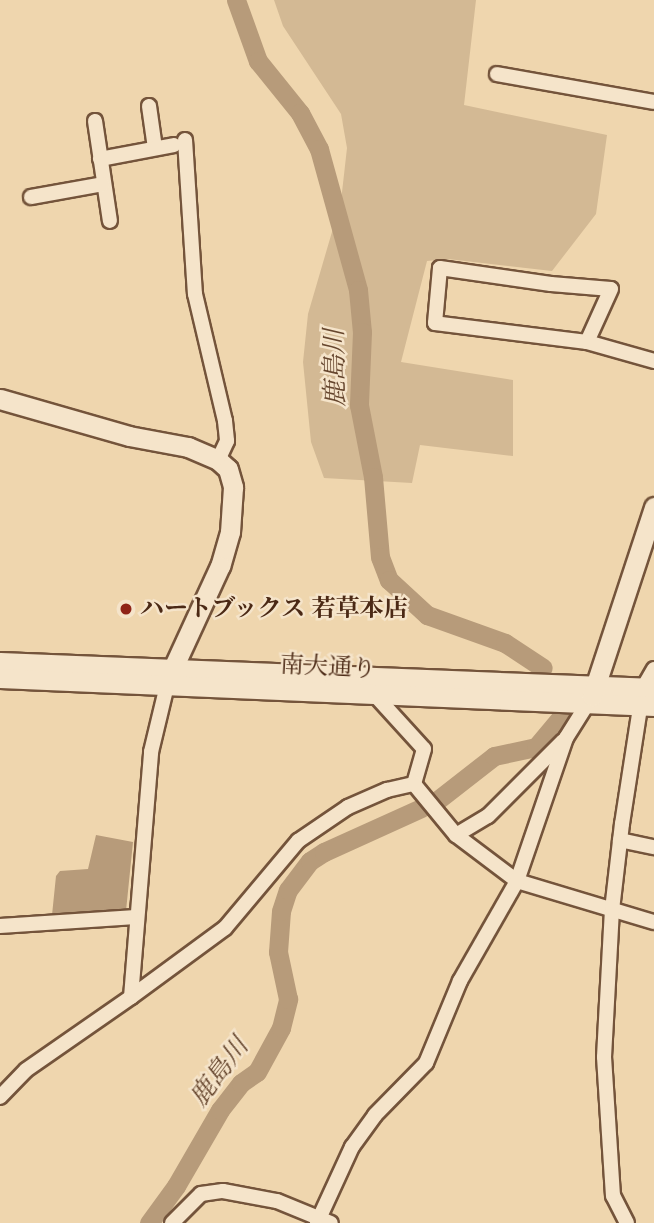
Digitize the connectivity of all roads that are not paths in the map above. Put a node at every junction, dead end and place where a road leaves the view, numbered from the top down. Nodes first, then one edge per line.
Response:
1 (497, 74) dead end
2 (654, 102) edge
3 (149, 106) dead end
4 (96, 121) dead end
5 (155, 148) junction
6 (100, 159) junction
7 (103, 184) junction
8 (31, 197) dead end
9 (110, 221) dead end
10 (587, 342) junction
11 (654, 361) edge
12 (0, 399) edge
13 (218, 460) junction
14 (654, 508) edge
15 (0, 662) edge
16 (654, 669) edge
17 (170, 676) junction
18 (0, 678) edge
19 (598, 685) junction
20 (374, 694) junction
21 (648, 697) edge
22 (588, 703) junction
23 (566, 738) junction
24 (414, 784) junction
25 (456, 835) junction
26 (620, 840) junction
27 (654, 846) edge
28 (517, 881) junction
29 (612, 910) junction
30 (136, 917) junction
31 (654, 922) edge
32 (0, 926) edge
33 (131, 997) junction
34 (0, 1097) edge
35 (323, 1221) edge
36 (172, 1223) edge
37 (627, 1223) edge

1 - 2 street
3 - 5 street
4 - 6 street
5 - 6 street
5 - 13 street
6 - 7 street
7 - 8 street
7 - 9 street
10 - 10 street
10 - 11 street
12 - 13 street
13 - 17 street
14 - 19 street
15 - 17 street, 南大通り
16 - 21 street
17 - 18 street, 南大通り
17 - 19 street, 南大通り
17 - 20 street, 南大通り
17 - 30 street
19 - 21 street, 南大通り
19 - 22 street
20 - 22 street, 南大通り
20 - 24 street
21 - 22 street, 南大通り
21 - 26 street
22 - 23 street
23 - 25 street
23 - 28 street
24 - 25 street
24 - 33 street
25 - 28 street
26 - 27 street
26 - 29 street
28 - 29 street
28 - 35 street
29 - 31 street
29 - 37 street
30 - 32 street
30 - 33 street
33 - 34 street
35 - 36 street

